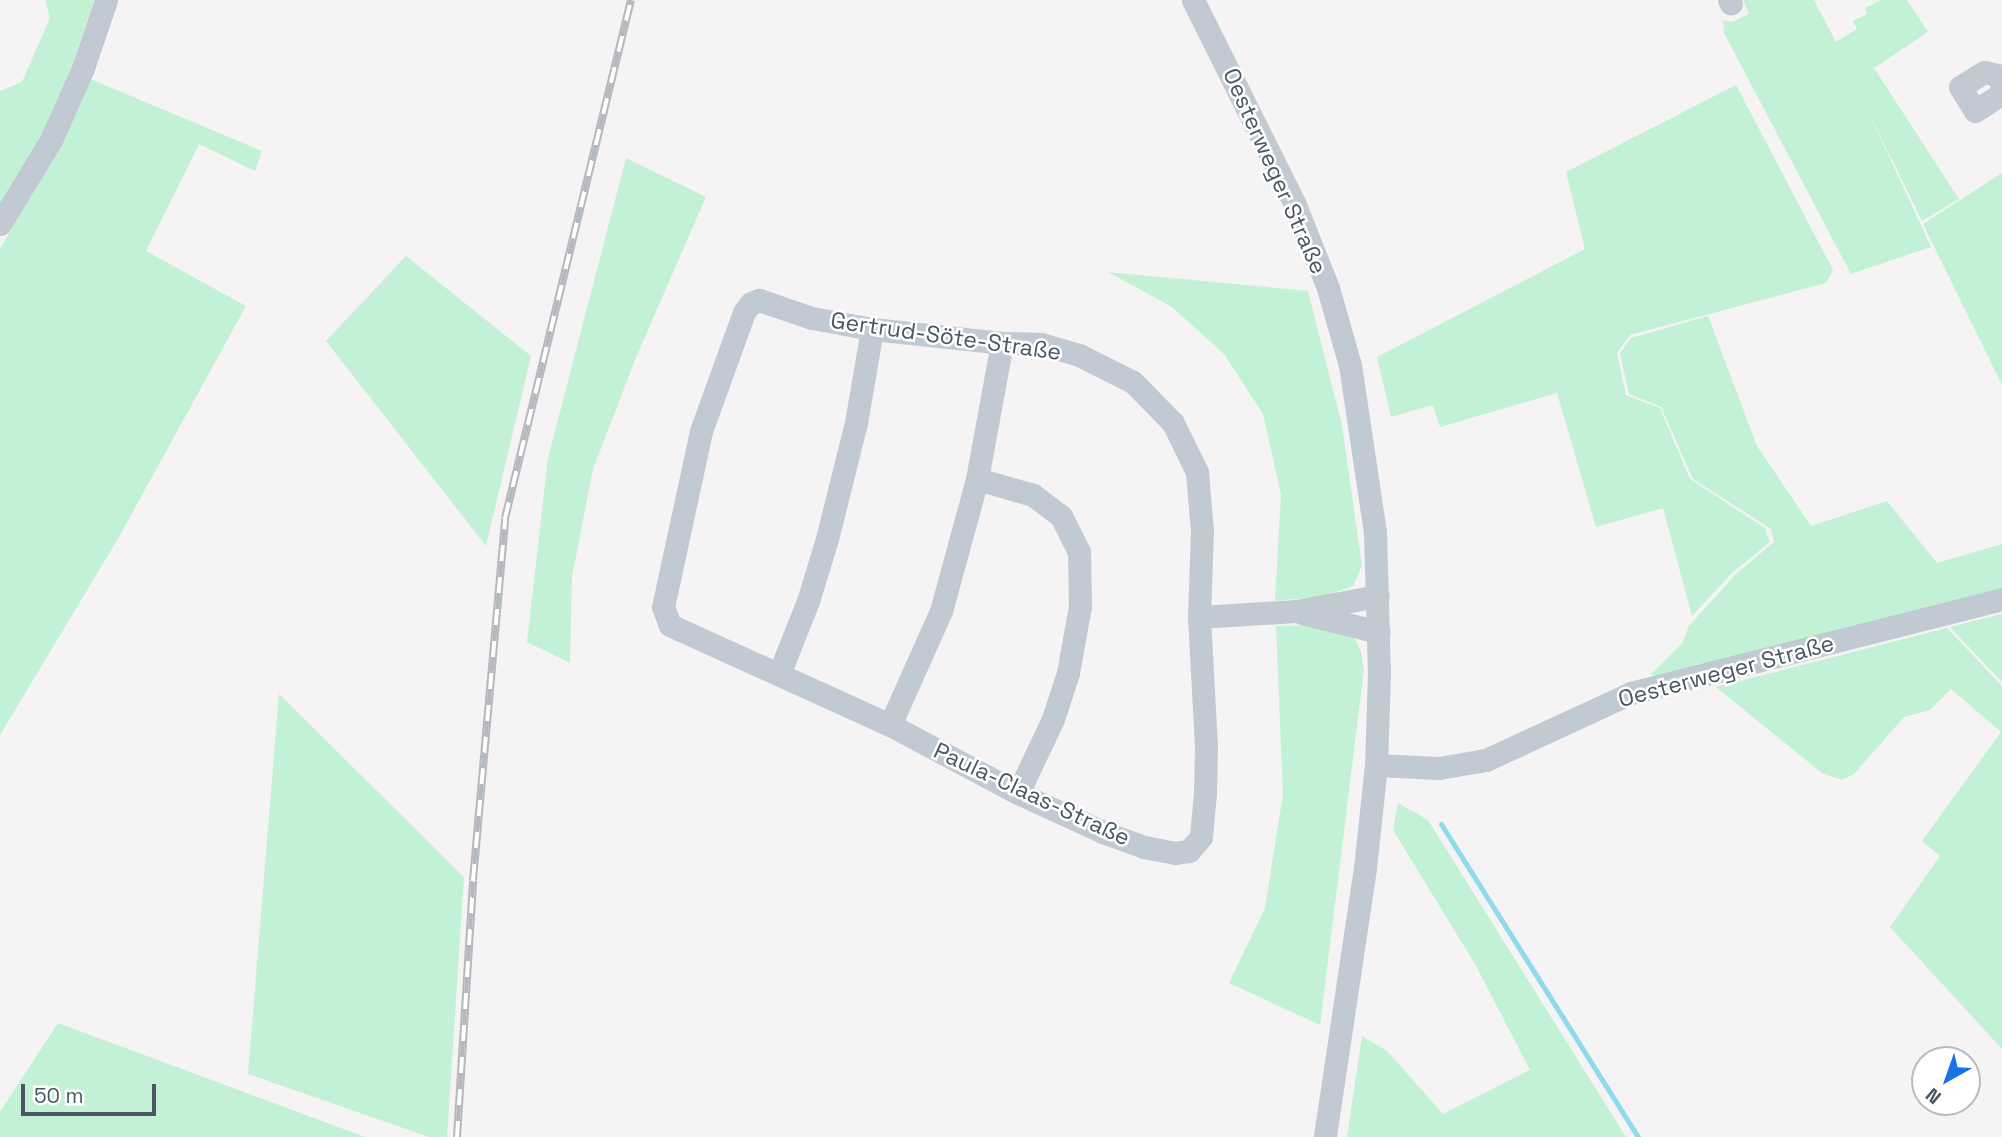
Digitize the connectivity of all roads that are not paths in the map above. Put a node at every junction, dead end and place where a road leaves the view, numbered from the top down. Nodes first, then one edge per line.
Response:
1 (106, 0) edge
2 (1193, 0) edge
3 (2002, 76) edge
4 (2002, 84) edge
5 (0, 224) edge
6 (872, 329) junction
7 (1002, 344) junction
8 (977, 479) junction
9 (1378, 596) junction
10 (2002, 599) edge
11 (1296, 611) junction
12 (665, 617) joint
13 (1199, 617) junction
14 (1379, 632) junction
15 (779, 674) junction
16 (890, 725) junction
17 (1376, 765) junction
18 (1018, 793) junction
19 (1325, 1137) edge

1 - 5 street
2 - 9 street, Oesterweger Straße
3 - 4 street
6 - 7 street, Gertrud-Söte-Straße
6 - 12 street, Gertrud-Söte-Straße
6 - 15 street
7 - 8 street
7 - 13 street, Gertrud-Söte-Straße
8 - 16 street
8 - 18 street
9 - 11 street
9 - 14 street, Oesterweger Straße
10 - 17 street, Oesterweger Straße
11 - 13 street
11 - 14 street
12 - 15 street, Paula-Claas-Straße
13 - 18 street, Paula-Claas-Straße
14 - 17 street, Oesterweger Straße
15 - 16 street, Paula-Claas-Straße
16 - 18 street, Paula-Claas-Straße
17 - 19 street, Oesterweger Straße

